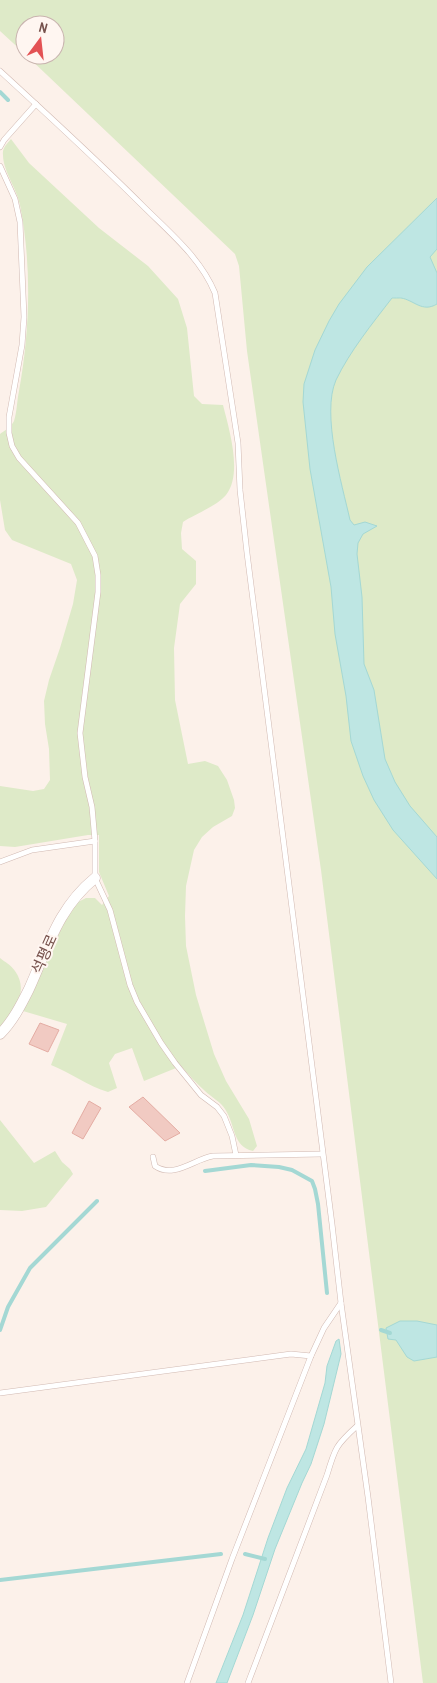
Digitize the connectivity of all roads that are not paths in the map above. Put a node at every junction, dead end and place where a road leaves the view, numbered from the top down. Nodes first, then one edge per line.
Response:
1 (0, 71) edge
2 (36, 104) junction
3 (0, 147) edge
4 (0, 166) edge
5 (95, 841) junction
6 (0, 862) edge
7 (95, 878) junction
8 (0, 1034) edge
9 (322, 1154) junction
10 (236, 1155) junction
11 (153, 1157) dead end
12 (341, 1303) junction
13 (311, 1356) junction
14 (0, 1393) edge
15 (358, 1426) junction
16 (187, 1683) edge
17 (248, 1683) edge
18 (391, 1683) edge

1 - 2 lane
2 - 3 lane
2 - 9 lane
4 - 5 lane
5 - 6 lane
5 - 7 lane
7 - 8 street, 석평로
7 - 10 lane
9 - 10 lane
9 - 12 lane
10 - 11 lane
12 - 13 lane
12 - 15 lane
13 - 14 lane
13 - 16 lane
15 - 17 lane
15 - 18 lane

